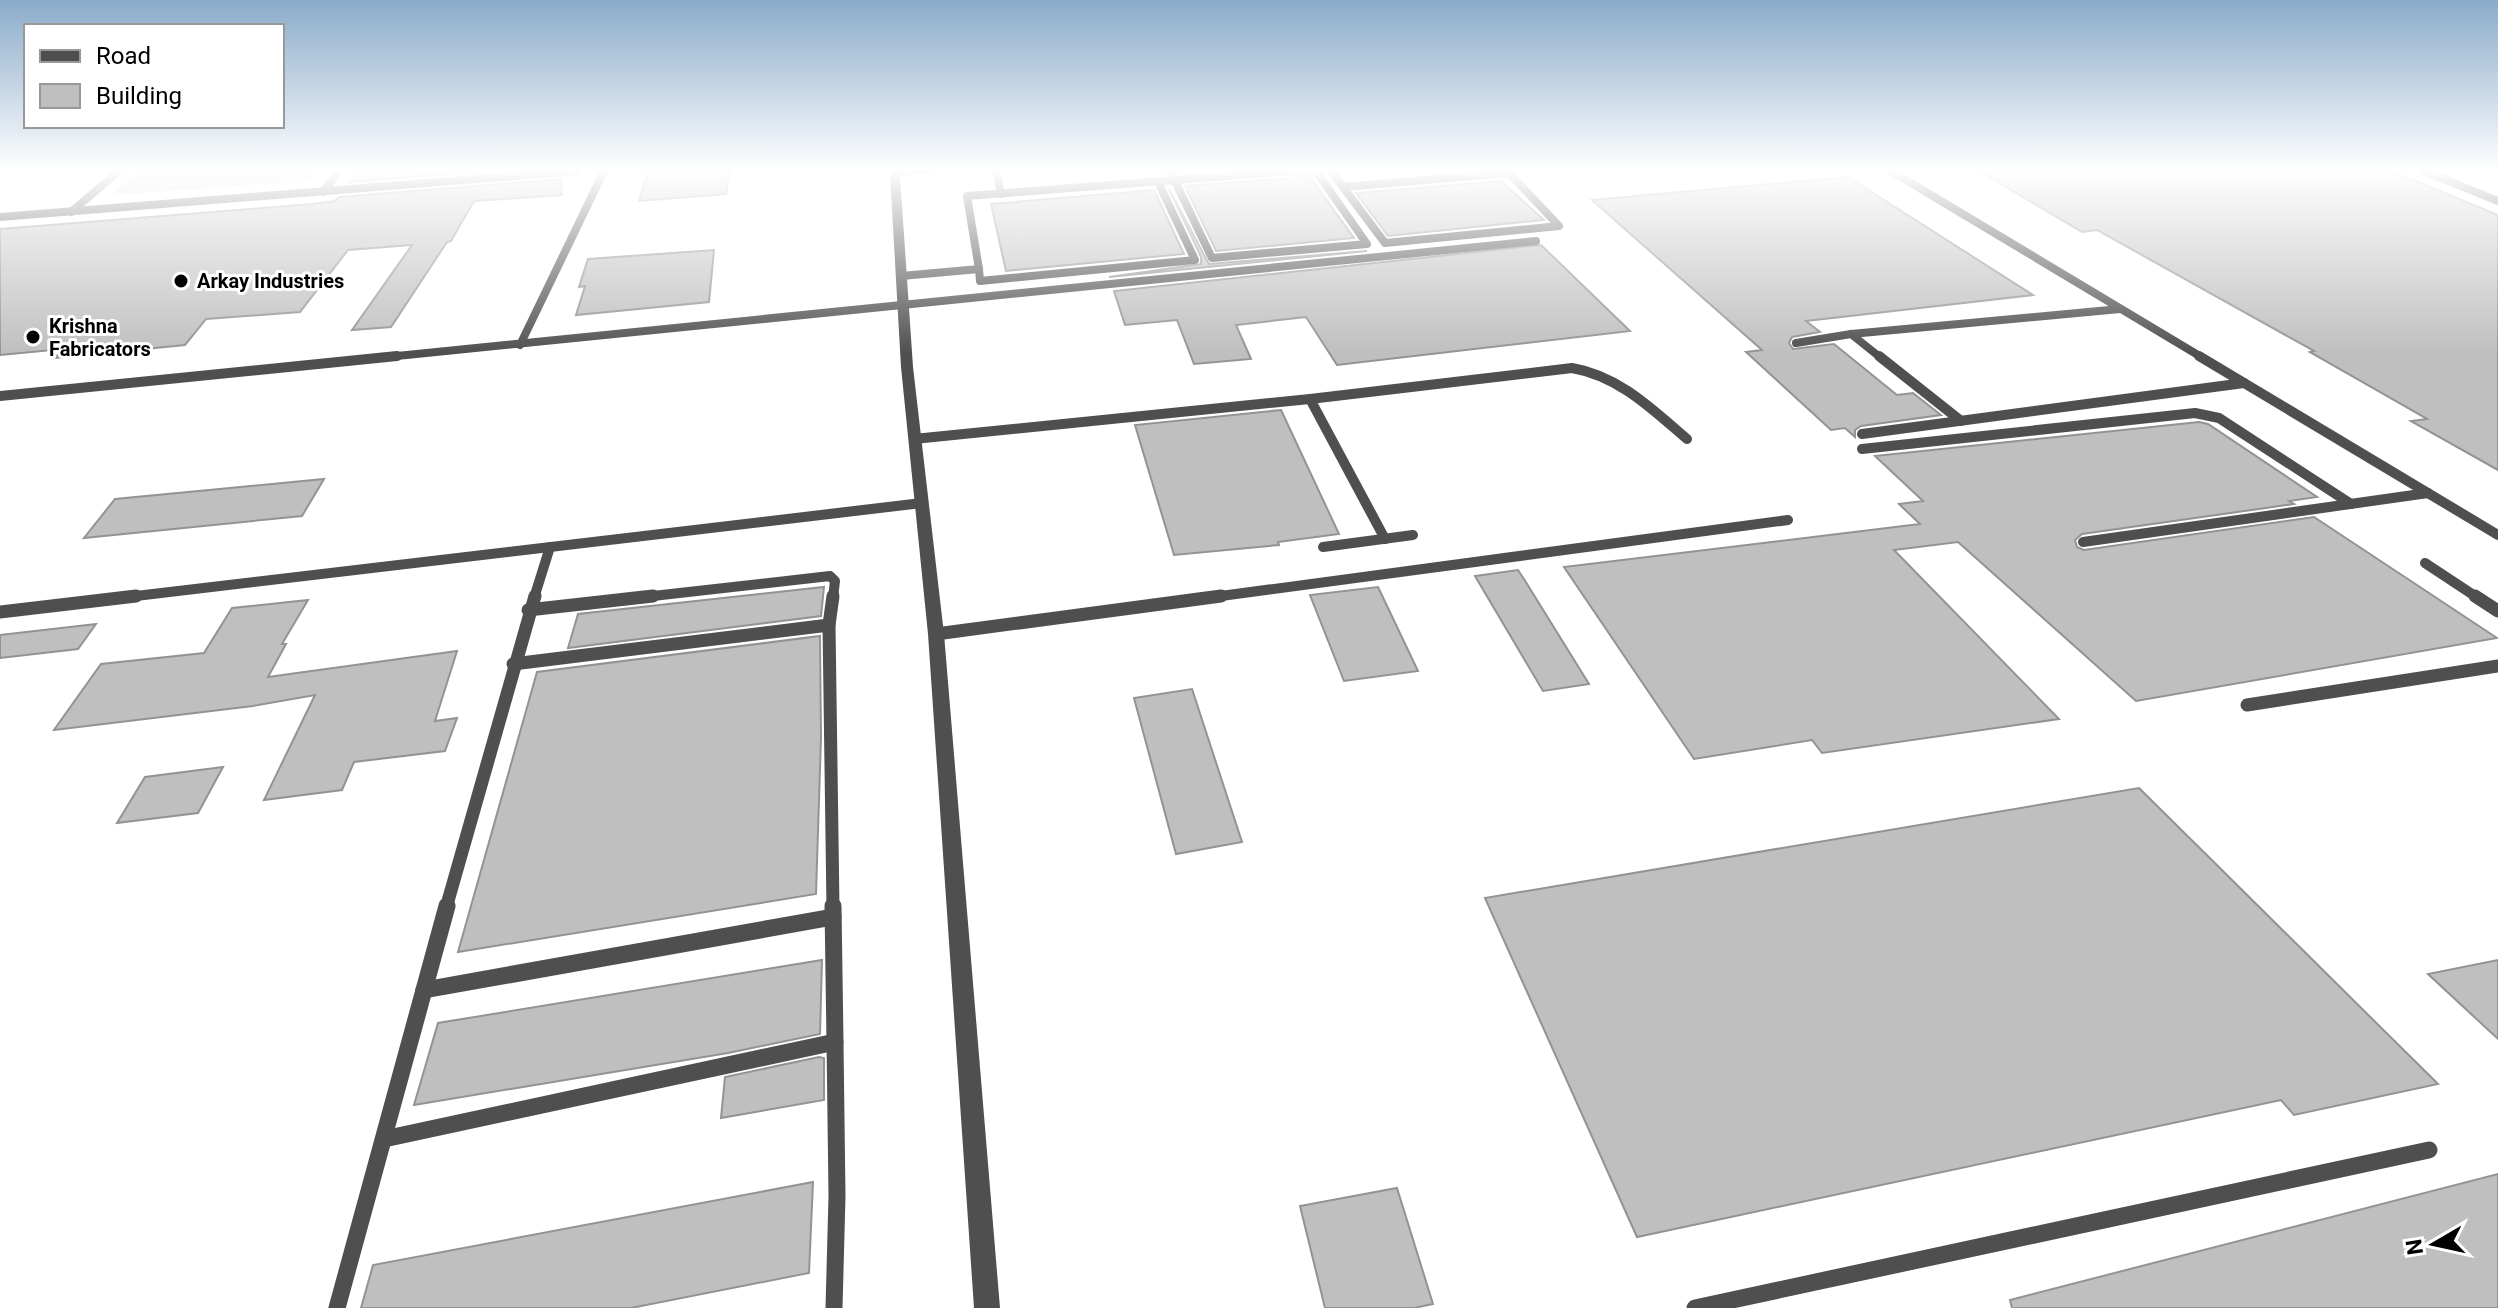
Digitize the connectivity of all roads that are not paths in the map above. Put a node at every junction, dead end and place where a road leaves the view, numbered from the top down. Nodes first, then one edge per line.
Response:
1 (575, 232) edge
2 (898, 232) edge
3 (973, 232) edge
4 (1182, 232) edge
5 (1199, 232) edge
6 (1359, 232) edge
7 (1377, 232) edge
8 (1497, 232) edge
9 (1992, 232) edge
10 (1536, 241) dead end
11 (979, 269) junction
12 (901, 276) junction
13 (902, 304) junction
14 (2120, 309) junction
15 (1851, 334) junction
16 (1796, 343) dead end
17 (520, 345) junction
18 (2244, 383) junction
19 (0, 396) edge
20 (1310, 399) junction
21 (1961, 421) junction
22 (1862, 434) dead end
23 (914, 439) junction
24 (1687, 439) dead end
25 (1862, 449) dead end
26 (2428, 493) junction
27 (922, 503) junction
28 (2351, 504) junction
29 (1788, 520) dead end
30 (1413, 535) dead end
31 (2498, 535) edge
32 (1385, 539) junction
33 (2083, 542) dead end
34 (550, 547) junction
35 (1323, 547) dead end
36 (2425, 563) dead end
37 (528, 610) junction
38 (2498, 611) edge
39 (0, 612) edge
40 (829, 625) junction
41 (936, 634) junction
42 (513, 664) junction
43 (2498, 666) edge
44 (2247, 705) dead end
45 (833, 917) junction
46 (424, 990) junction
47 (835, 1042) junction
48 (384, 1139) junction
49 (2429, 1150) dead end
50 (337, 1308) edge
51 (834, 1308) edge
52 (987, 1308) edge
53 (1695, 1308) edge

1 - 17 lane
2 - 12 street
3 - 11 lane
4 - 11 lane
5 - 6 lane
7 - 8 lane
9 - 14 lane
10 - 13 lane
11 - 12 lane
12 - 13 street
13 - 17 lane
13 - 23 street
14 - 15 lane
14 - 18 lane
15 - 16 lane
15 - 21 lane
17 - 19 lane
18 - 21 lane
18 - 26 lane
20 - 23 lane
20 - 24 lane
20 - 32 lane
21 - 22 lane
23 - 27 street
25 - 28 lane
26 - 28 lane
26 - 31 lane
27 - 34 lane
27 - 41 street
28 - 33 lane
29 - 41 lane
30 - 32 lane
32 - 35 lane
34 - 37 lane
34 - 39 lane
36 - 38 lane
37 - 40 lane
37 - 42 lane
40 - 42 lane
40 - 45 lane
41 - 52 street
42 - 46 lane
43 - 44 lane
45 - 46 lane
45 - 47 lane
46 - 48 lane
47 - 48 lane
47 - 51 lane
48 - 50 lane
49 - 53 lane

